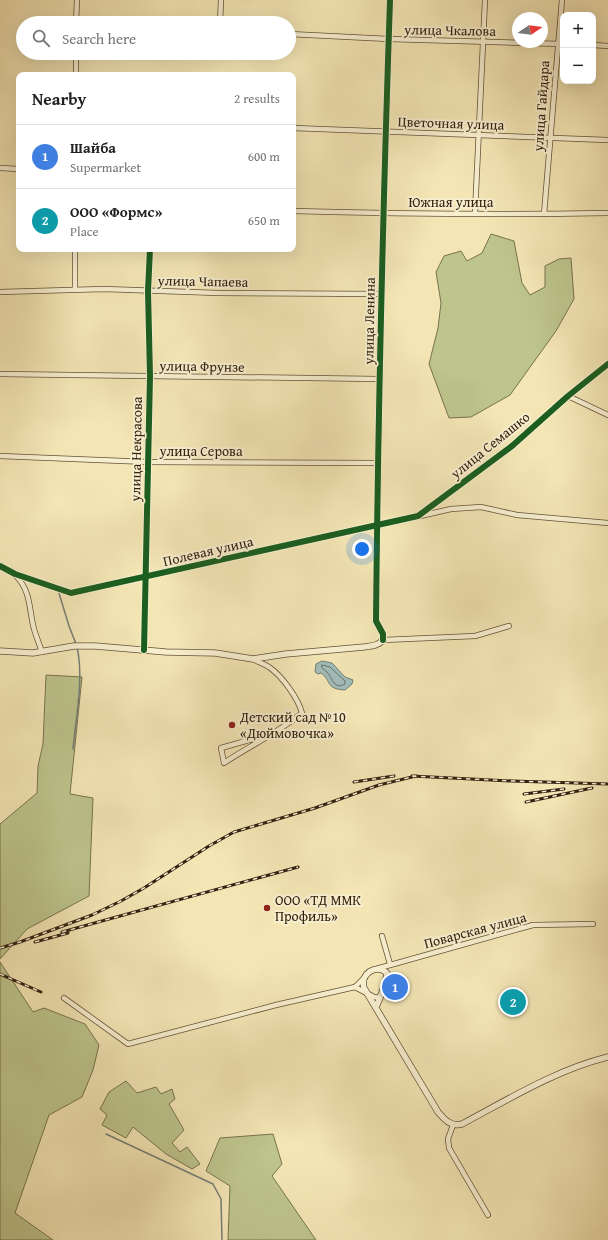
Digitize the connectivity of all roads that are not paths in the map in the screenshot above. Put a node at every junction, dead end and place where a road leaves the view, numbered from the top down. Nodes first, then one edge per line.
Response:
1 (77, 0) edge
2 (221, 0) edge
3 (390, 0) edge
4 (484, 0) edge
5 (562, 0) edge
6 (76, 16) edge
7 (220, 16) edge
8 (296, 34) edge
9 (389, 39) junction
10 (483, 41) junction
11 (557, 44) junction
12 (596, 45) edge
13 (608, 46) edge
14 (76, 60) edge
15 (76, 72) edge
16 (296, 128) edge
17 (386, 132) junction
18 (479, 134) junction
19 (550, 138) junction
20 (608, 140) edge
21 (0, 168) edge
22 (16, 169) edge
23 (296, 211) edge
24 (383, 213) junction
25 (475, 213) junction
26 (608, 213) edge
27 (544, 214) junction
28 (75, 252) edge
29 (150, 252) edge
30 (75, 289) junction
31 (148, 291) junction
32 (0, 292) edge
33 (381, 294) junction
34 (608, 364) edge
35 (0, 374) edge
36 (150, 376) junction
37 (379, 379) junction
38 (568, 396) junction
39 (608, 415) edge
40 (0, 456) edge
41 (148, 462) junction
42 (378, 463) junction
43 (418, 516) junction
44 (608, 523) edge
45 (377, 525) junction
46 (0, 566) edge
47 (15, 574) junction
48 (146, 577) junction
49 (509, 626) dead end
50 (383, 640) junction
51 (144, 650) junction
52 (0, 651) edge
53 (42, 652) junction
54 (253, 659) junction
55 (274, 733) junction
56 (592, 924) dead end
57 (382, 936) dead end
58 (389, 964) junction
59 (376, 969) junction
60 (387, 973) junction
61 (364, 978) junction
62 (355, 987) junction
63 (366, 993) junction
64 (64, 998) dead end
65 (380, 998) junction
66 (376, 1007) junction
67 (608, 1058) edge
68 (453, 1125) junction
69 (488, 1215) dead end

1 - 6 street
2 - 7 street
3 - 9 street, улица Ленина
4 - 10 street
5 - 11 street, улица Гайдара
8 - 9 street, улица Чкалова
9 - 10 street, улица Чкалова
9 - 17 street, улица Ленина
10 - 11 street, улица Чкалова
10 - 18 street
11 - 19 street, улица Гайдара
12 - 13 street
14 - 15 street
16 - 17 street, Цветочная улица
17 - 18 street, Цветочная улица
17 - 24 street, улица Ленина
18 - 19 street, Цветочная улица
18 - 25 street
19 - 20 street, Цветочная улица
19 - 27 street, улица Гайдара
21 - 22 street
23 - 24 street, Южная улица
24 - 25 street, Южная улица
24 - 33 street, улица Ленина
25 - 27 street, Южная улица
26 - 27 street, Южная улица
28 - 30 street
29 - 31 street, улица Некрасова
30 - 31 street, улица Чапаева
30 - 32 street, улица Чапаева
31 - 33 street, улица Чапаева
31 - 36 street, улица Некрасова
33 - 37 street, улица Ленина
34 - 38 street, улица Семашко
35 - 36 street, улица Фрунзе
36 - 37 street, улица Фрунзе
36 - 41 street, улица Некрасова
37 - 42 street, улица Ленина
38 - 39 street
38 - 43 street, улица Семашко
40 - 41 street, улица Серова
41 - 42 street, улица Серова
41 - 48 street, улица Некрасова
42 - 45 street, улица Ленина
43 - 44 street
43 - 45 street, улица Семашко
45 - 48 street, Полевая улица
45 - 50 street, улица Ленина
46 - 47 street, Полевая улица
47 - 48 street, Полевая улица
47 - 53 street
48 - 51 street, улица Некрасова
49 - 50 street
50 - 54 street
51 - 53 street
51 - 54 street
52 - 53 street
54 - 55 street
55 - 55 street
56 - 58 street, Поварская улица
57 - 58 street
58 - 59 street, Поварская улица
58 - 60 street
59 - 60 street
59 - 61 street
60 - 65 street
61 - 62 street
61 - 63 street
62 - 63 street
62 - 64 street
63 - 65 street
63 - 66 street
65 - 66 street
66 - 68 street
67 - 68 street
68 - 69 street

